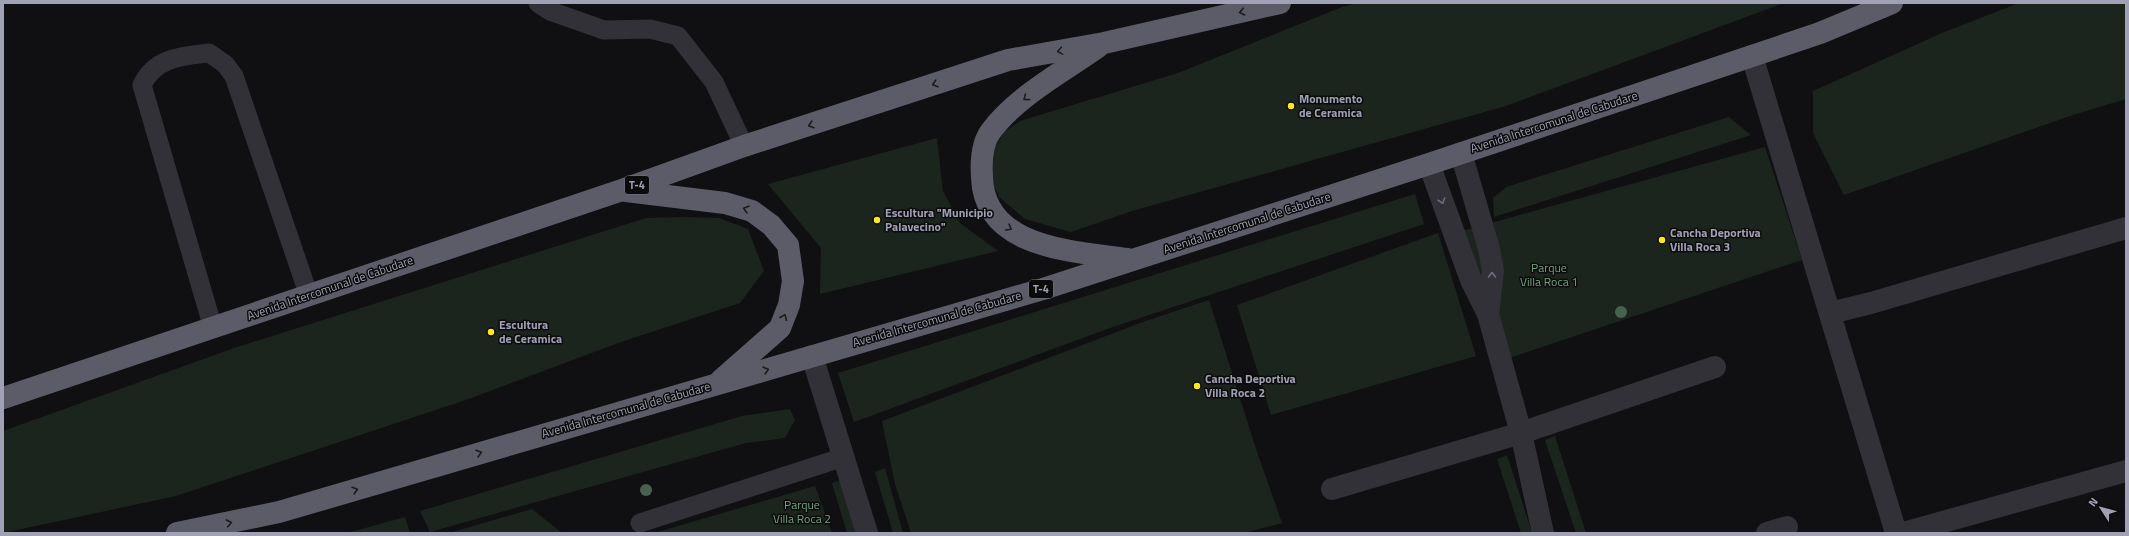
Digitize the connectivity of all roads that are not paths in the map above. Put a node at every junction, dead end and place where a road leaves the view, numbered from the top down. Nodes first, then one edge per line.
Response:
1 (538, 3) edge
2 (1280, 3) edge
3 (1892, 3) edge
4 (1104, 43) junction
5 (1752, 56) junction
6 (744, 146) junction
7 (1461, 153) junction
8 (1429, 164) junction
9 (622, 190) junction
10 (2126, 228) edge
11 (1131, 260) junction
12 (309, 296) junction
13 (1830, 313) junction
14 (1488, 314) junction
15 (213, 328) junction
16 (812, 356) junction
17 (1715, 367) dead end
18 (718, 384) junction
19 (3, 398) edge
20 (1521, 434) junction
21 (844, 457) junction
22 (2126, 471) edge
23 (1332, 488) dead end
24 (640, 523) dead end
25 (177, 533) edge
26 (867, 533) edge
27 (1543, 533) edge
28 (1896, 533) edge
29 (1903, 533) edge

1 - 6 lane
2 -> 4 highway, Avenida Intercomunal de Cabudare / T-4
3 - 5 highway, Avenida Intercomunal de Cabudare / T-4
4 -> 6 highway, Avenida Intercomunal de Cabudare / T-4
4 -> 11 highway, T-4
5 - 7 highway, Avenida Intercomunal de Cabudare / T-4
5 - 13 street
6 - 9 highway, Avenida Intercomunal de Cabudare / T-4
7 - 8 highway, Avenida Intercomunal de Cabudare / T-4
14 -> 7 street
8 - 11 highway, Avenida Intercomunal de Cabudare / T-4
8 -> 14 street
9 - 12 highway, Avenida Intercomunal de Cabudare / T-4
18 -> 9 highway, T-4
10 - 13 street
11 - 16 highway, Avenida Intercomunal de Cabudare / T-4
12 - 15 highway, Avenida Intercomunal de Cabudare / T-4
12 - 15 lane
13 - 28 street
14 - 20 street
15 - 19 highway, Avenida Intercomunal de Cabudare / T-4
18 -> 16 highway, Avenida Intercomunal de Cabudare / T-4
16 - 21 street
17 - 20 street
25 -> 18 highway, Avenida Intercomunal de Cabudare / T-4
20 - 23 street
20 - 27 street
21 - 24 lane
21 - 26 street
22 - 29 street

